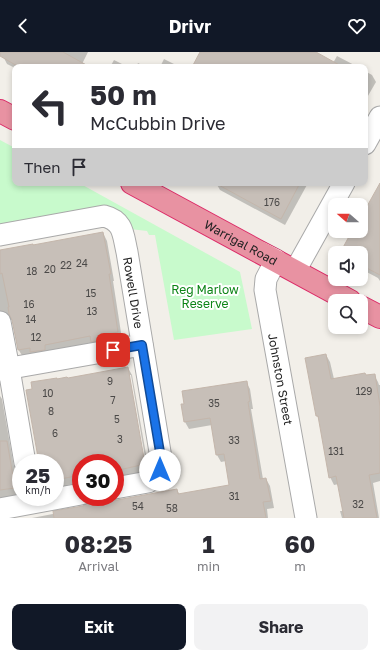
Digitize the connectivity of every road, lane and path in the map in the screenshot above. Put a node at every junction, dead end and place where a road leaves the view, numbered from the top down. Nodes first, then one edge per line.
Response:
1 (0, 111) edge
2 (12, 117) edge
3 (380, 117) edge
4 (368, 139) edge
5 (138, 186) edge
6 (342, 186) edge
7 (0, 235) edge
8 (259, 251) junction
9 (295, 271) junction
10 (337, 294) edge
11 (368, 311) edge
12 (380, 317) edge
13 (0, 322) edge
14 (142, 345) junction
15 (5, 369) edge
16 (23, 454) edge
17 (124, 486) edge
18 (12, 506) edge
19 (0, 509) edge
20 (306, 518) edge

1 - 2 highway
3 - 4 street
5 - 8 highway, Warrigal Road
6 - 9 street
7 - 14 street, Rowell Drive
8 - 9 highway, Warrigal Road
8 - 20 street, Johnston Street
9 - 10 highway, Warrigal Road
11 - 12 highway
13 - 15 street
14 - 15 street
14 - 17 street, Rowell Drive
15 - 16 street
18 - 19 street

